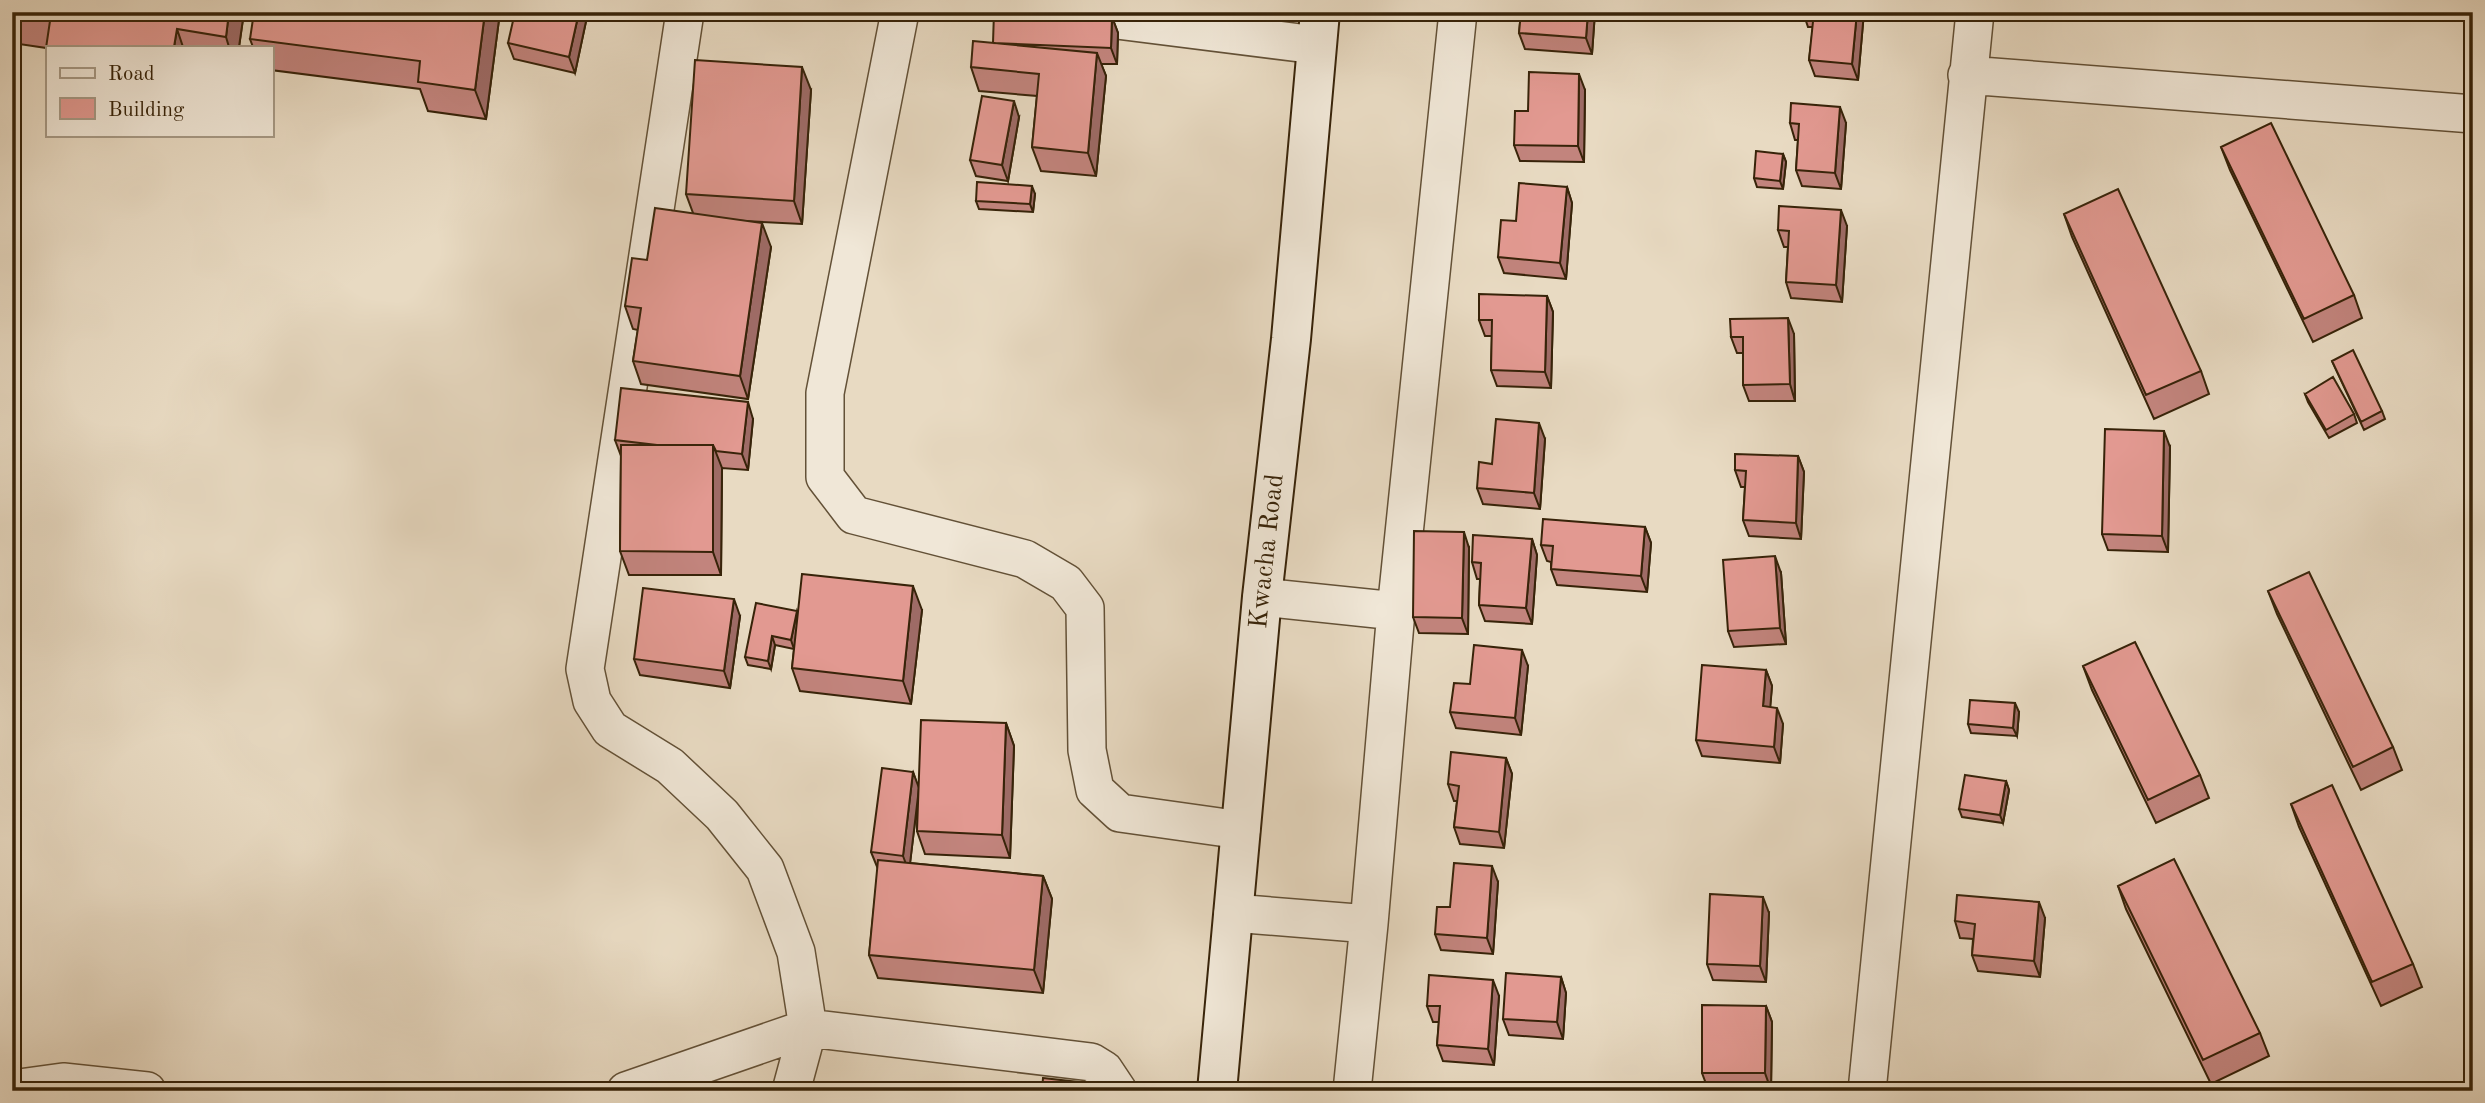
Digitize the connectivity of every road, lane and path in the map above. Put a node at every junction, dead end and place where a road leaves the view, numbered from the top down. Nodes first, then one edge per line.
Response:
1 (685, 12) edge
2 (900, 12) edge
3 (1053, 12) edge
4 (1458, 12) edge
5 (1975, 12) edge
6 (1318, 29) edge
7 (1967, 75) junction
8 (2473, 114) edge
9 (1262, 597) junction
10 (1396, 611) junction
11 (1241, 830) junction
12 (1233, 913) junction
13 (1369, 924) junction
14 (808, 1028) junction
15 (12, 1089) edge
16 (147, 1091) edge
17 (626, 1091) edge
18 (791, 1091) edge
19 (1118, 1091) edge
20 (1217, 1091) edge
21 (1352, 1091) edge
22 (1867, 1091) edge

1 - 14 street
2 - 11 street
3 - 6 street
4 - 10 street
5 - 7 street
6 - 9 main road, Kwacha Road
7 - 8 street
7 - 22 street
9 - 10 street
9 - 11 main road, Kwacha Road
10 - 13 street
11 - 12 main road, Kwacha Road
12 - 13 street
12 - 20 main road, Kwacha Road
13 - 21 street
14 - 17 street
14 - 18 street
14 - 19 street
15 - 16 street

